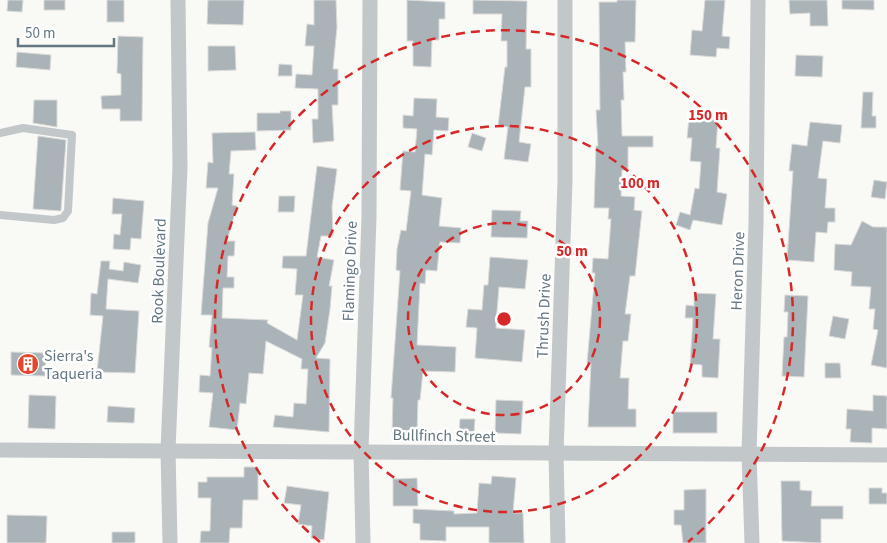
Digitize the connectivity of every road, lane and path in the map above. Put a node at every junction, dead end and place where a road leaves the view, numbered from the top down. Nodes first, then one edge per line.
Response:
1 (178, 0) edge
2 (370, 0) edge
3 (565, 0) edge
4 (758, 0) edge
5 (0, 133) edge
6 (0, 215) edge
7 (0, 450) edge
8 (168, 450) junction
9 (361, 452) junction
10 (556, 454) junction
11 (749, 454) junction
12 (887, 455) edge
13 (170, 543) edge
14 (363, 543) edge
15 (558, 543) edge
16 (752, 543) edge

1 - 8 street, Rook Boulevard
2 - 9 street, Flamingo Drive
3 - 10 street, Thrush Drive
4 - 11 street, Heron Drive
5 - 6 lane
7 - 8 street, Bullfinch Street
8 - 9 street, Bullfinch Street
8 - 13 street, Rook Boulevard
9 - 10 street, Bullfinch Street
9 - 14 street, Flamingo Drive
10 - 11 street, Bullfinch Street
10 - 15 street, Thrush Drive
11 - 12 street, Bullfinch Street
11 - 16 street, Heron Drive

